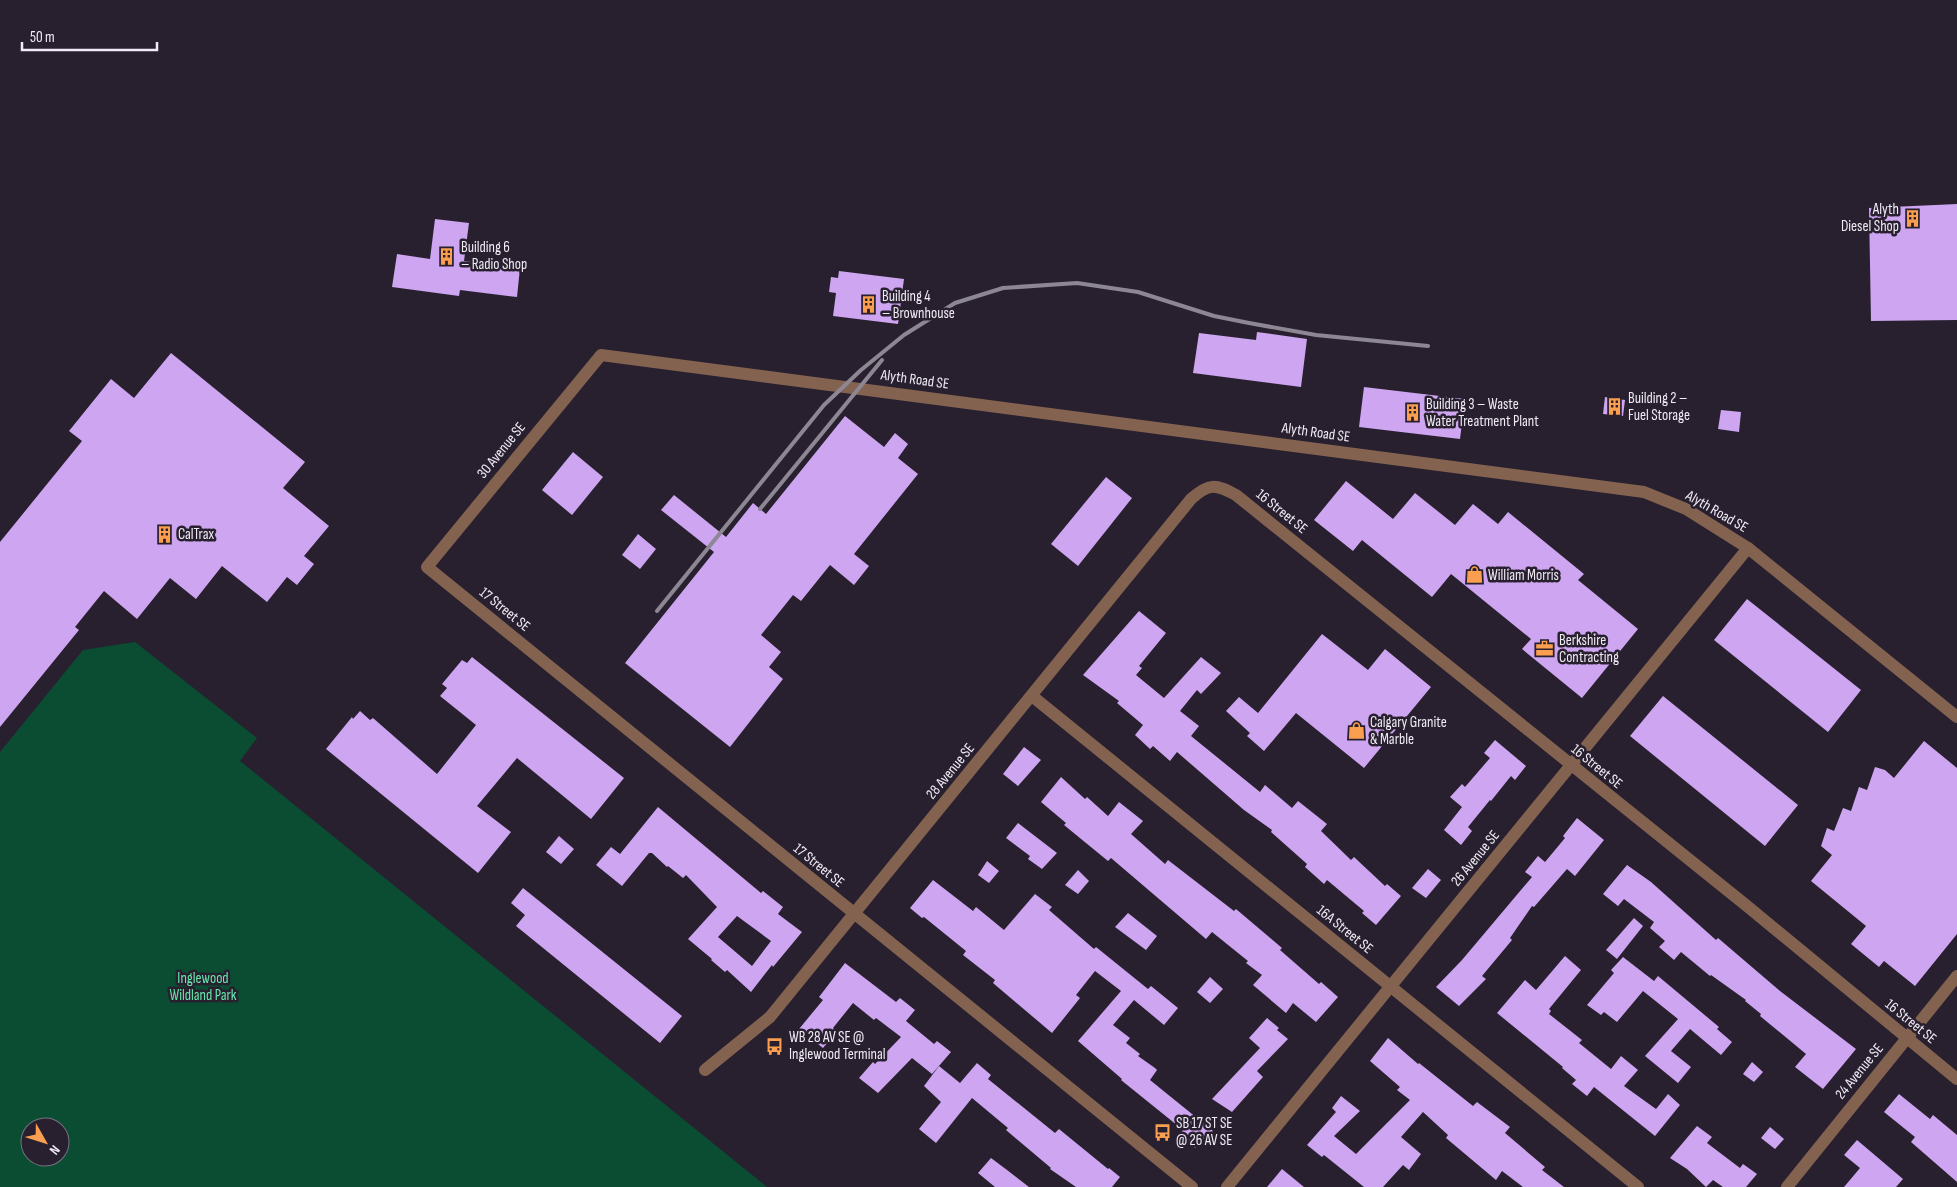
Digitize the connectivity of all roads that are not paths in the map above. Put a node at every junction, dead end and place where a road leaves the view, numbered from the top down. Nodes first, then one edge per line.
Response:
1 (601, 355) joint
2 (1212, 486) joint
3 (1748, 548) junction
4 (427, 567) joint
5 (1032, 696) junction
6 (1957, 717) edge
7 (1571, 765) junction
8 (854, 914) junction
9 (1957, 976) edge
10 (1391, 987) junction
11 (1907, 1039) junction
12 (705, 1070) dead end
13 (1957, 1080) edge
14 (1192, 1187) edge
15 (1227, 1187) edge
16 (1638, 1187) edge
17 (1787, 1187) edge

1 - 3 street, Alyth Road SE
1 - 4 street, 30 Avenue SE
2 - 5 street, 28 Avenue SE
2 - 7 street, 16 Street SE
3 - 6 street, Alyth Road SE
3 - 7 street, 26 Avenue SE
4 - 8 street, 17 Street SE
5 - 8 street, 28 Avenue SE
5 - 10 street, 16A Street SE
7 - 10 street, 26 Avenue SE
7 - 11 street, 16 Street SE
8 - 12 street, 28 Avenue SE
8 - 14 street, 17 Street SE
9 - 11 street, 24 Avenue SE
10 - 15 street, 26 Avenue SE
10 - 16 street, 16A Street SE
11 - 13 street, 16 Street SE
11 - 17 street, 24 Avenue SE

